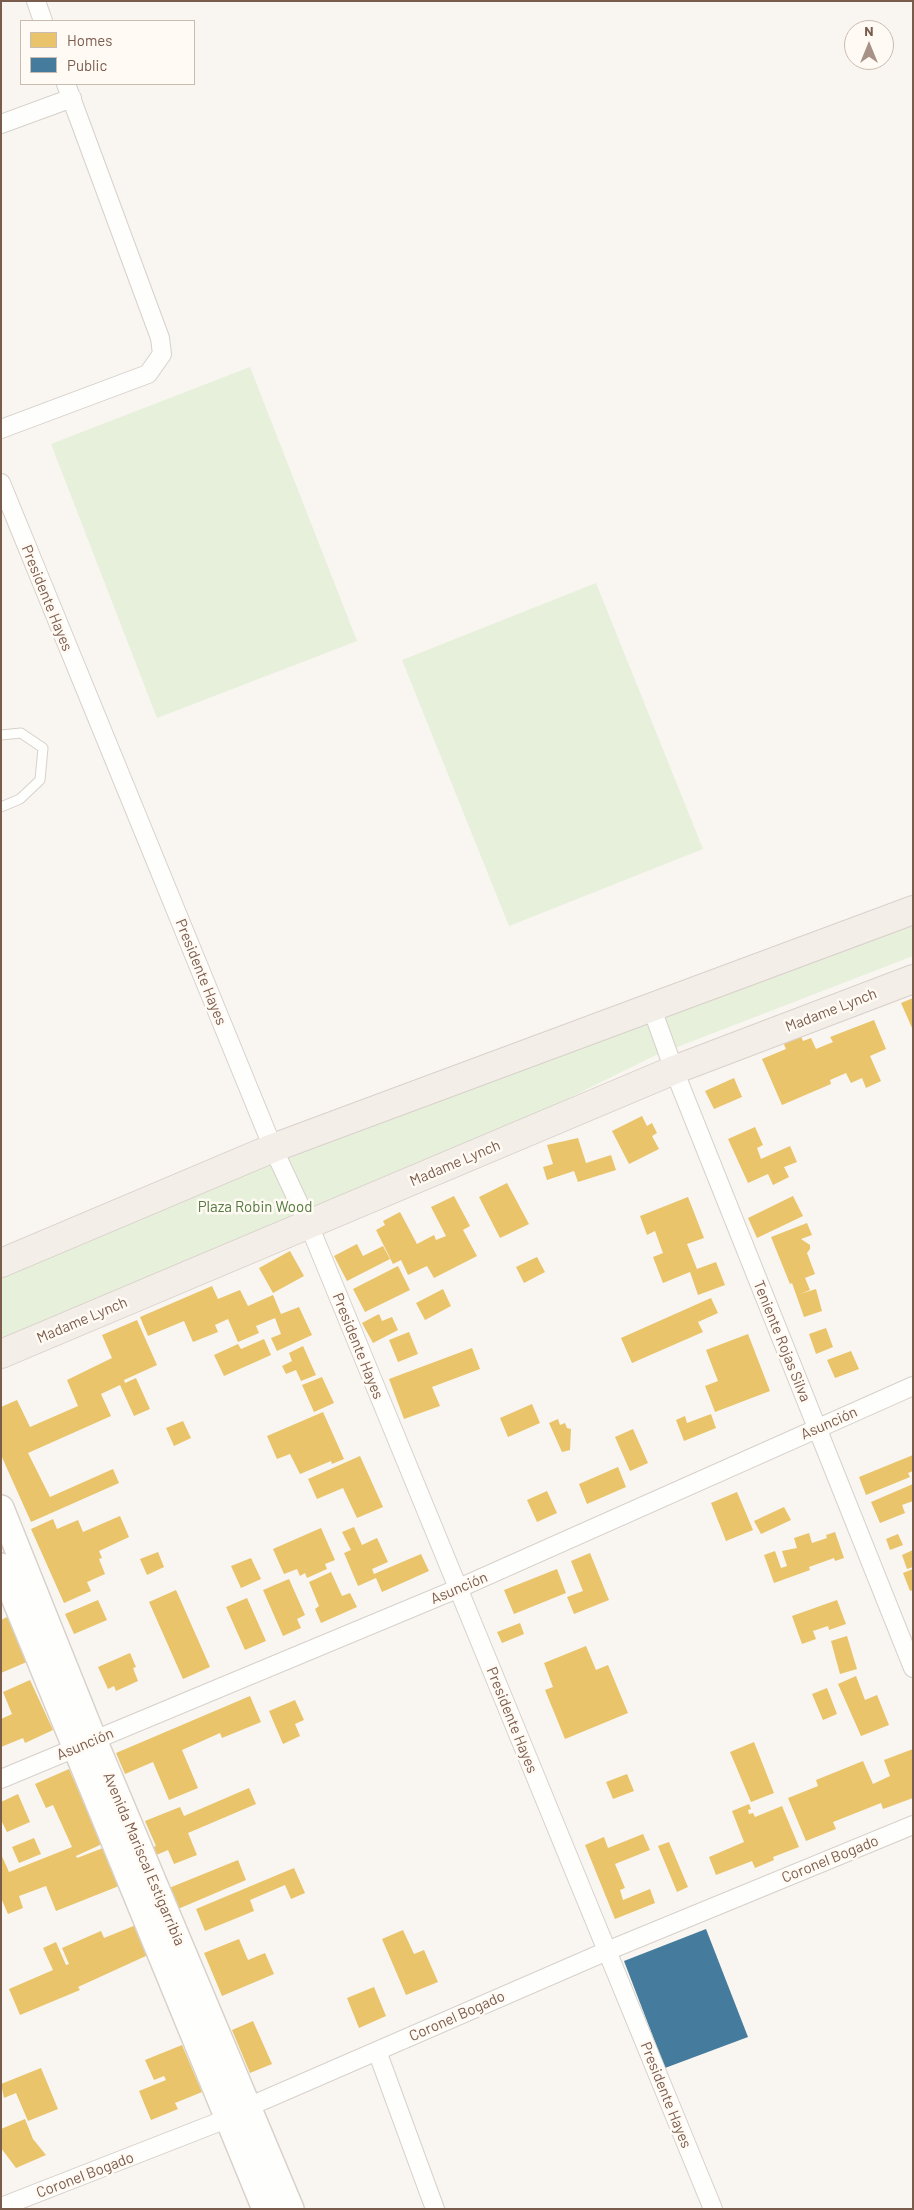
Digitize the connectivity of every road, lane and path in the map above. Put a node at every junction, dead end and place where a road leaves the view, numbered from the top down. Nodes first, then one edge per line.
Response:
1 (36, 1) edge
2 (43, 20) edge
3 (69, 91) edge
4 (1, 124) edge
5 (1, 429) edge
6 (1, 483) edge
7 (6, 514) edge
8 (1, 736) edge
9 (1, 807) edge
10 (913, 910) edge
11 (913, 979) edge
12 (651, 1006) junction
13 (674, 1070) junction
14 (274, 1148) junction
15 (309, 1225) junction
16 (1, 1263) edge
17 (1, 1354) edge
18 (913, 1386) edge
19 (816, 1428) junction
20 (1, 1508) edge
21 (1, 1566) edge
22 (458, 1589) junction
23 (913, 1668) edge
24 (86, 1744) junction
25 (1, 1779) edge
26 (913, 1825) edge
27 (607, 1951) junction
28 (377, 2051) junction
29 (238, 2113) junction
30 (1, 2207) edge
31 (265, 2209) edge
32 (291, 2209) edge
33 (435, 2209) edge
34 (714, 2209) edge

1 - 2 street
3 - 4 street
3 - 5 street
6 - 7 street, Presidente Hayes
7 - 14 street, Presidente Hayes
8 - 9 lane
10 - 12 main road
11 - 13 main road, Madame Lynch
12 - 13 street, Teniente Rojas Silva
12 - 14 main road
13 - 15 main road, Madame Lynch
13 - 19 street, Teniente Rojas Silva
14 - 15 street, Presidente Hayes
14 - 16 main road
15 - 17 main road, Madame Lynch
15 - 22 street, Presidente Hayes
18 - 19 street, Asunción
19 - 22 street, Asunción
19 - 23 street, Teniente Rojas Silva
20 - 24 main road, Avenida Mariscal Estigarribia
21 - 24 main road, Avenida Mariscal Estigarribia
22 - 24 street, Asunción
22 - 27 street, Presidente Hayes
24 - 25 street, Asunción
24 - 29 main road, Avenida Mariscal Estigarribia
26 - 27 street, Coronel Bogado
27 - 28 street, Coronel Bogado
27 - 34 street, Presidente Hayes
28 - 29 street, Coronel Bogado
28 - 33 street
29 - 30 street, Coronel Bogado
29 - 31 main road, Avenida Mariscal Estigarribia
29 - 32 main road, Avenida Mariscal Estigarribia

